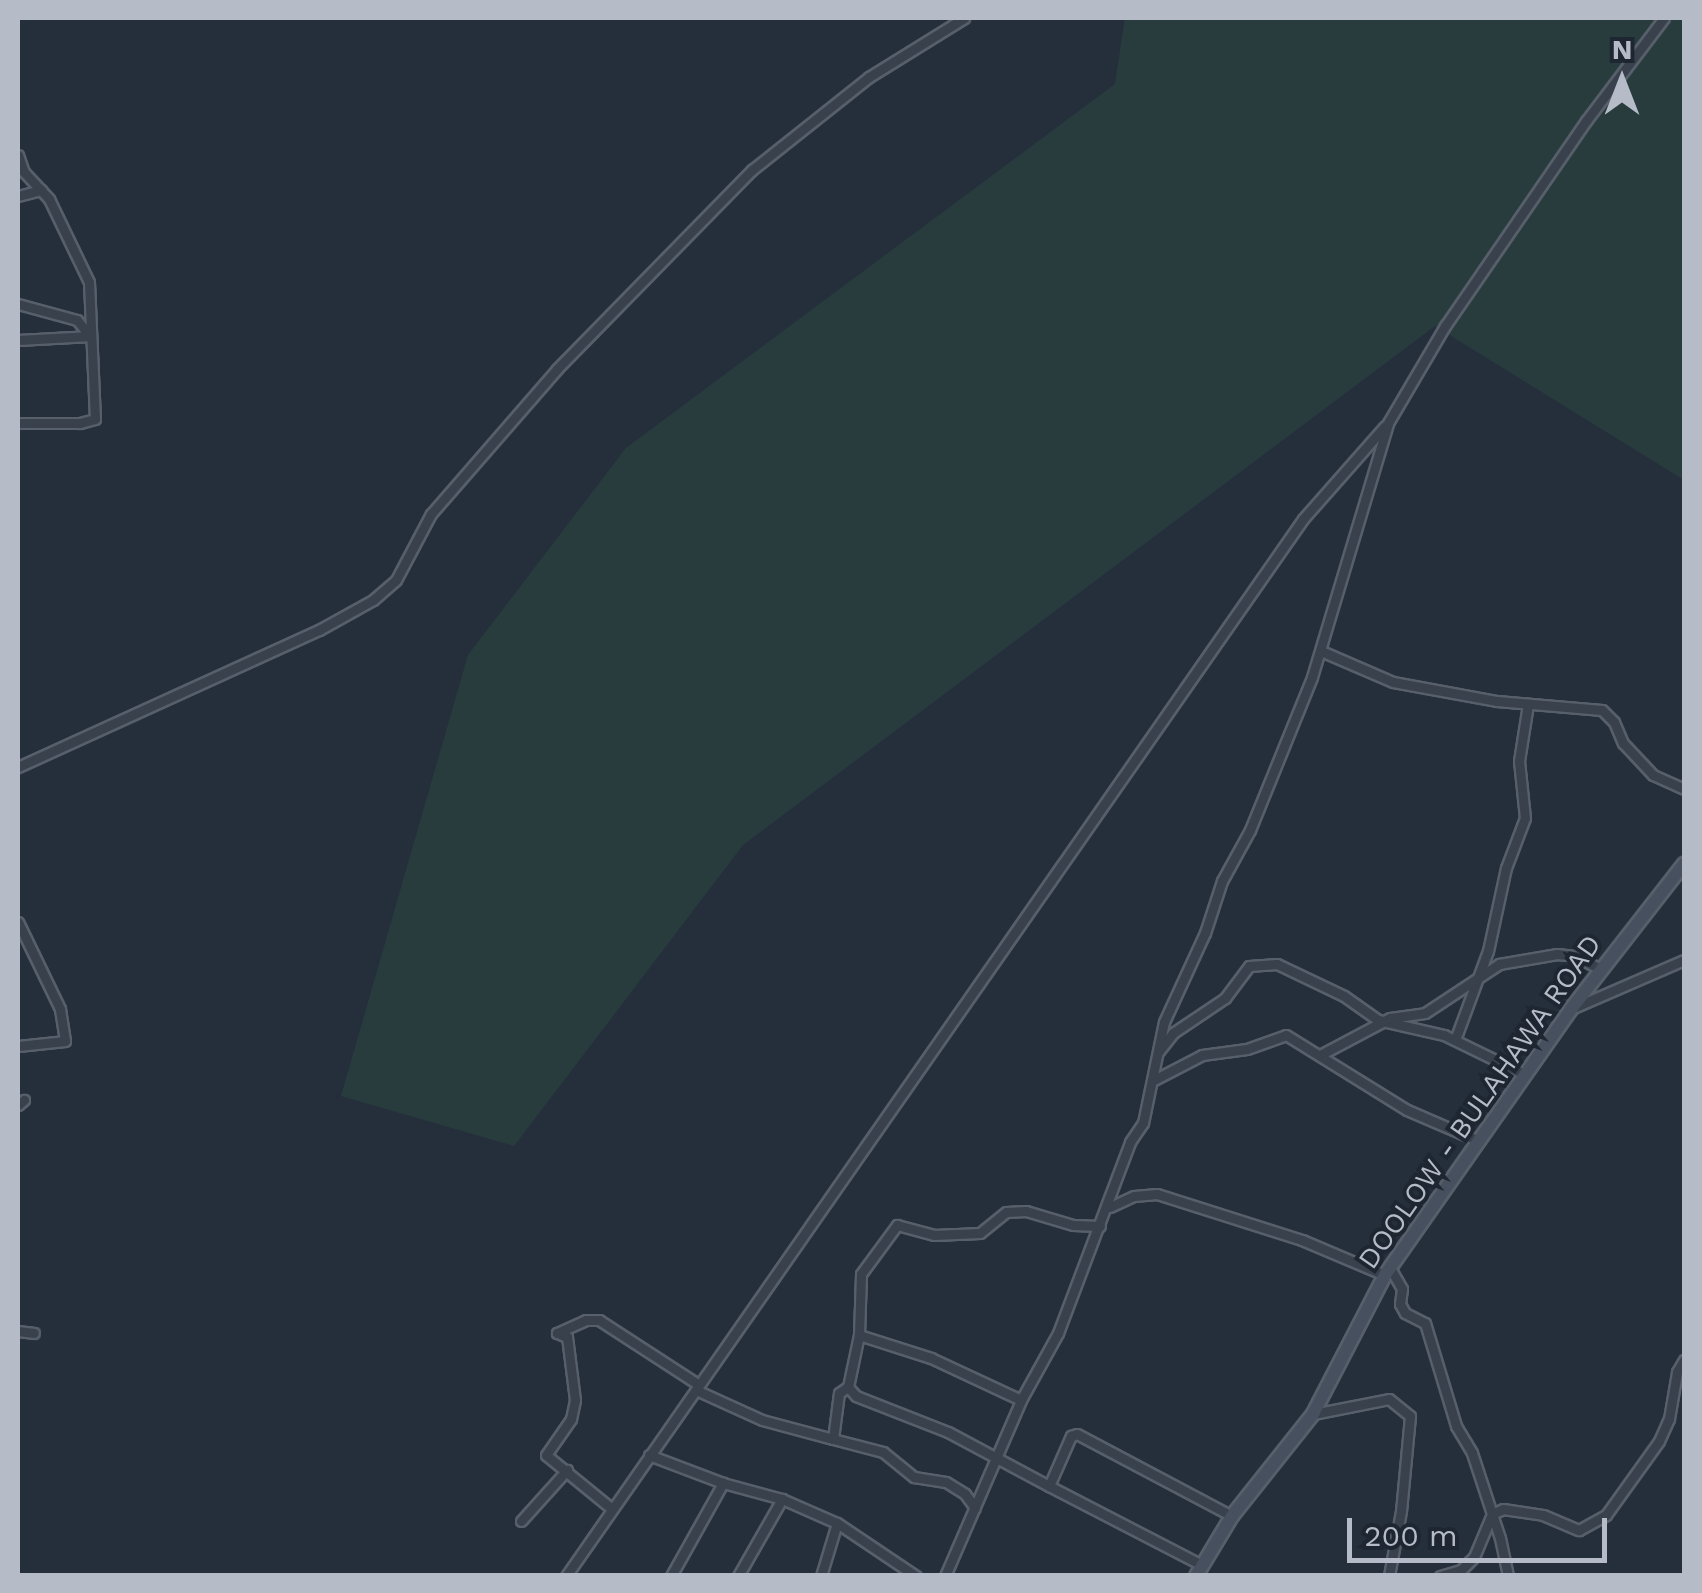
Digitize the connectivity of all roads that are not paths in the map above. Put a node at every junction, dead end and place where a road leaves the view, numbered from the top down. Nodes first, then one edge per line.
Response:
1 (964, 18) edge
2 (1664, 18) edge
3 (18, 155) edge
4 (41, 190) junction
5 (18, 196) edge
6 (18, 304) edge
7 (90, 336) junction
8 (18, 340) edge
9 (18, 423) edge
10 (1388, 423) junction
11 (1321, 650) junction
12 (1528, 704) junction
13 (18, 766) edge
14 (1684, 789) edge
15 (1683, 867) edge
16 (18, 922) edge
17 (1684, 960) edge
18 (1601, 969) junction
19 (1482, 972) junction
20 (1571, 1009) junction
21 (1382, 1021) junction
22 (1455, 1040) junction
23 (18, 1046) edge
24 (1157, 1054) junction
25 (1320, 1055) junction
26 (1524, 1074) junction
27 (1152, 1081) junction
28 (1479, 1142) junction
29 (1110, 1207) junction
30 (1100, 1226) junction
31 (1387, 1272) junction
32 (18, 1332) edge
33 (34, 1334) dead end
34 (859, 1336) junction
35 (1684, 1360) edge
36 (698, 1387) junction
37 (848, 1387) junction
38 (1021, 1400) junction
39 (1313, 1414) junction
40 (832, 1438) junction
41 (649, 1454) junction
42 (997, 1456) junction
43 (566, 1470) junction
44 (723, 1483) junction
45 (1049, 1486) junction
46 (782, 1499) junction
47 (612, 1508) junction
48 (975, 1508) junction
49 (1492, 1514) junction
50 (1232, 1516) junction
51 (521, 1521) dead end
52 (837, 1524) junction
53 (1199, 1570) edge
54 (566, 1576) edge
55 (671, 1576) edge
56 (738, 1576) edge
57 (822, 1576) edge
58 (916, 1576) edge
59 (945, 1576) edge
60 (1389, 1576) edge
61 (1440, 1576) edge
62 (1508, 1576) edge

1 - 13 street
2 - 10 street
3 - 4 street
4 - 5 street
4 - 7 street
6 - 7 street
7 - 8 street
7 - 9 street
10 - 11 street
10 - 36 street
11 - 12 street
11 - 24 street
12 - 14 street
12 - 19 street
15 - 18 main road, DOOLOW - BULAHAWA ROAD
16 - 23 street
17 - 20 street
18 - 19 street
18 - 20 main road, DOOLOW - BULAHAWA ROAD
19 - 21 street
19 - 22 street
20 - 26 main road, DOOLOW - BULAHAWA ROAD
21 - 22 street
21 - 24 street
21 - 25 street
22 - 26 street
24 - 27 street
25 - 27 street
25 - 28 street
26 - 28 main road, DOOLOW - BULAHAWA ROAD
27 - 29 street
28 - 31 main road, DOOLOW - BULAHAWA ROAD
29 - 30 street
29 - 31 street
30 - 34 street
30 - 38 street
31 - 39 main road, DOOLOW - BULAHAWA ROAD
31 - 49 street
32 - 33 street
34 - 37 street
34 - 38 street
35 - 49 street
36 - 40 street
36 - 41 street
36 - 43 street
37 - 40 street
37 - 42 street
38 - 42 street
39 - 50 main road, DOOLOW - BULAHAWA ROAD
39 - 60 street
40 - 48 street
41 - 44 street
41 - 47 street
42 - 45 street
42 - 48 street
43 - 47 street
43 - 51 street
44 - 46 street
44 - 55 street
45 - 50 street
45 - 53 street
46 - 52 street
46 - 56 street
47 - 54 street
48 - 59 street
49 - 61 street
49 - 62 street
50 - 53 main road, DOOLOW - BULAHAWA ROAD
52 - 57 street
52 - 58 street

